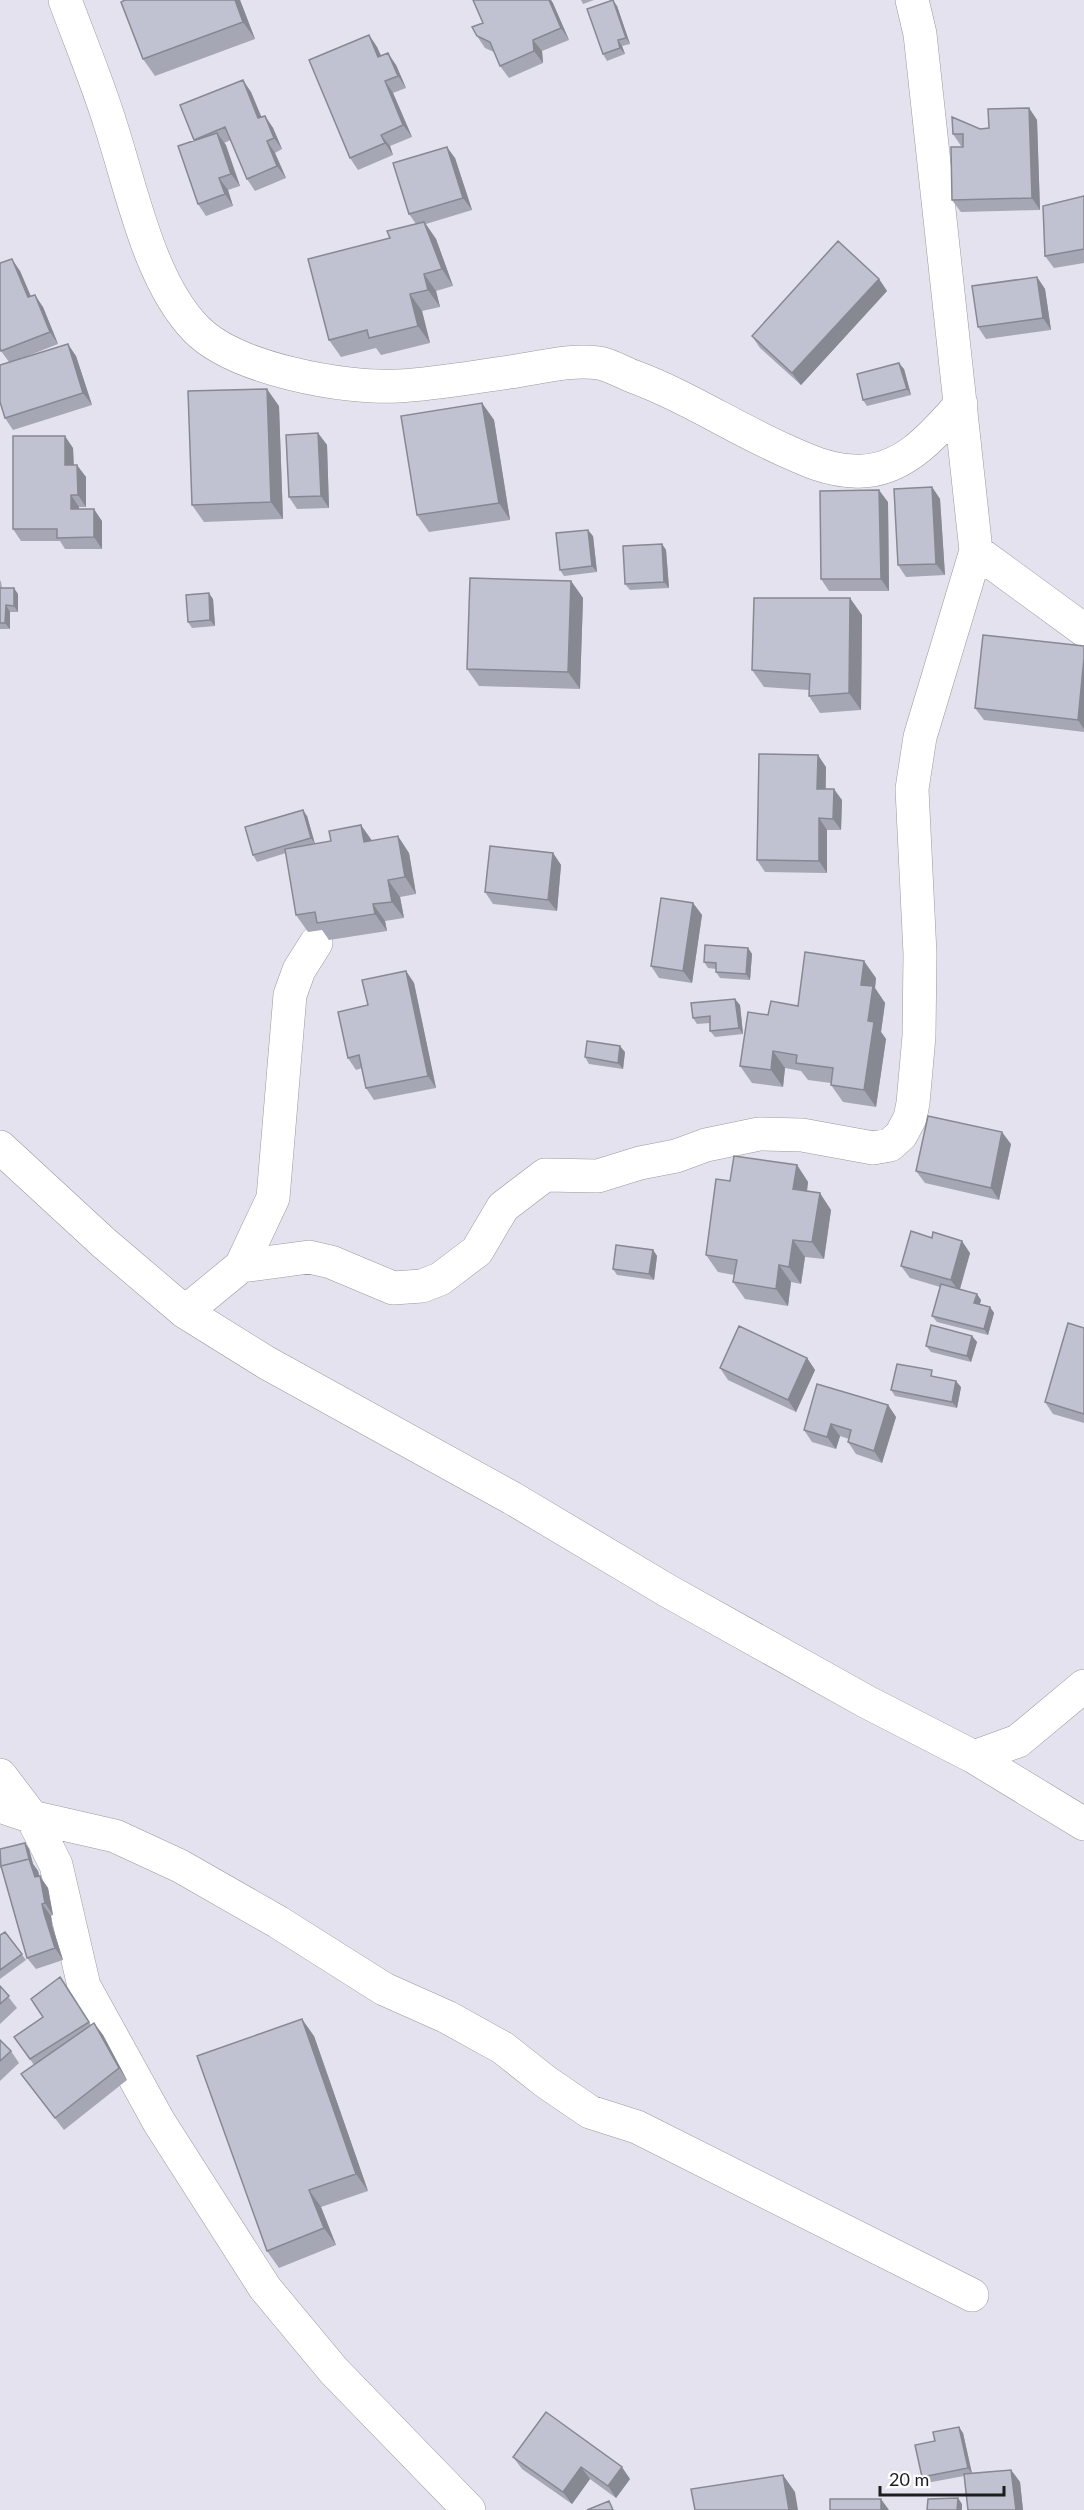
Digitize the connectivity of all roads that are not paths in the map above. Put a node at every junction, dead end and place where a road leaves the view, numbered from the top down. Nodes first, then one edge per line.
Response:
1 (65, 0) edge
2 (912, 0) edge
3 (961, 404) junction
4 (976, 552) junction
5 (1084, 630) edge
6 (316, 943) edge
7 (0, 1147) edge
8 (241, 1266) junction
9 (185, 1312) junction
10 (1084, 1686) edge
11 (974, 1757) junction
12 (0, 1775) edge
13 (0, 1806) edge
14 (32, 1817) junction
15 (1084, 1824) edge
16 (972, 2295) dead end
17 (469, 2510) edge

1 - 3 street
2 - 3 street
3 - 4 street
4 - 5 street
4 - 8 street
6 - 8 street
7 - 9 street
8 - 9 street
9 - 11 street
10 - 11 street
11 - 15 street
12 - 14 street
13 - 14 street
14 - 16 street
14 - 17 street

